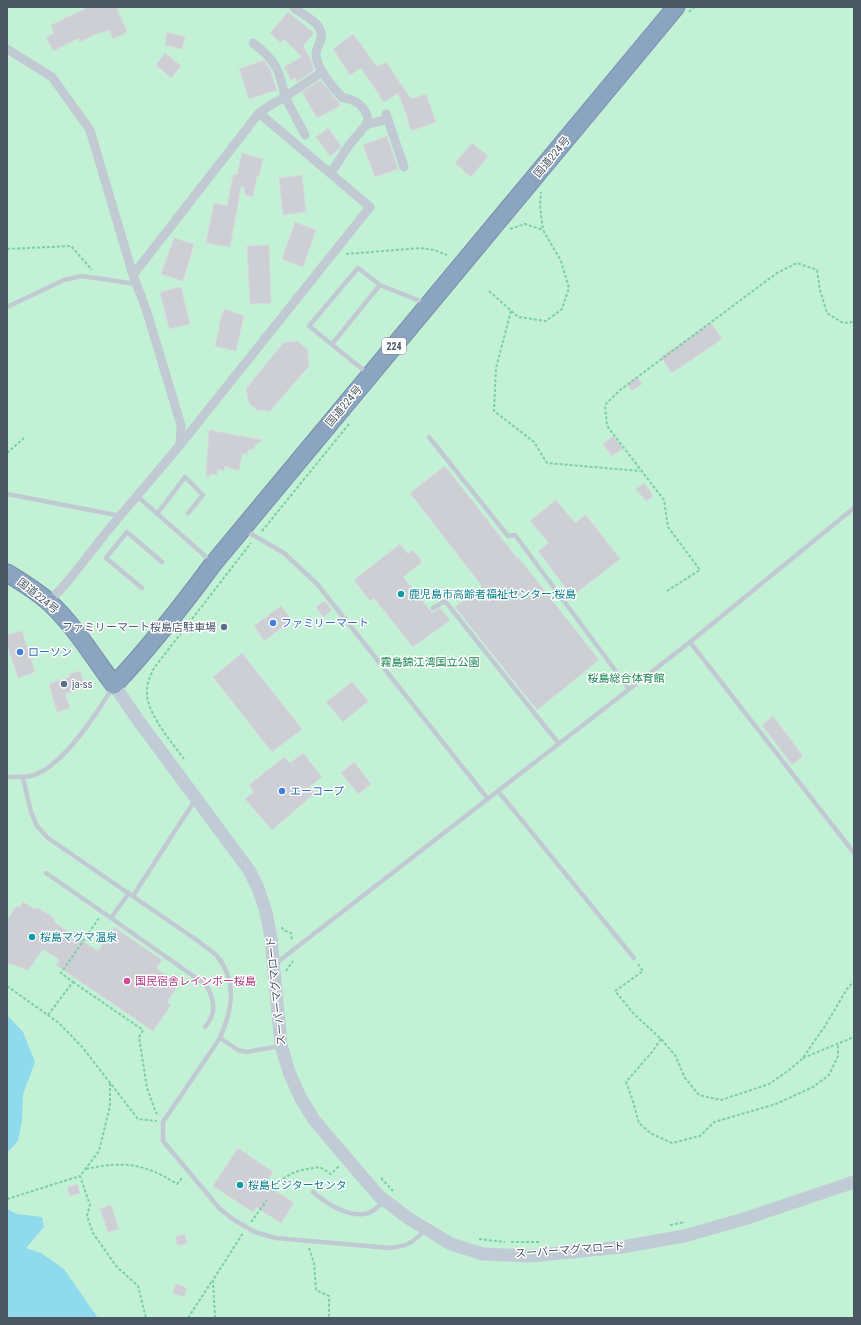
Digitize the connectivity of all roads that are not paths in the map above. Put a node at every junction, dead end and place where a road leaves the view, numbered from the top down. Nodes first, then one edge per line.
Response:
1 (294, 8) edge
2 (682, 10) edge
3 (253, 43) dead end
4 (7, 49) edge
5 (322, 72) junction
6 (285, 97) junction
7 (259, 113) junction
8 (366, 125) junction
9 (305, 135) dead end
10 (404, 167) dead end
11 (331, 173) junction
12 (134, 275) junction
13 (137, 284) junction
14 (380, 285) junction
15 (428, 304) junction
16 (7, 307) edge
17 (332, 344) junction
18 (369, 375) junction
19 (429, 437) dead end
20 (180, 445) junction
21 (7, 494) edge
22 (137, 496) junction
23 (854, 508) edge
24 (188, 513) dead end
25 (157, 514) junction
26 (121, 516) junction
27 (249, 533) junction
28 (162, 562) dead end
29 (214, 564) junction
30 (7, 573) edge
31 (142, 588) dead end
32 (49, 602) junction
33 (433, 608) dead end
34 (690, 642) junction
35 (114, 685) junction
36 (630, 689) junction
37 (559, 744) junction
38 (7, 777) edge
39 (23, 778) junction
40 (498, 791) junction
41 (197, 798) junction
42 (488, 800) junction
43 (854, 853) edge
44 (46, 874) dead end
45 (131, 894) junction
46 (111, 918) junction
47 (634, 958) road end
48 (273, 965) junction
49 (205, 1027) dead end
50 (220, 1038) junction
51 (281, 1045) junction
52 (854, 1182) edge
53 (313, 1192) dead end
54 (390, 1197) junction
55 (426, 1229) junction

1 - 5 street
2 - 15 highway, 国道224号 / 224
3 - 6 street
4 - 12 street
5 - 6 street
5 - 8 street
6 - 7 street
6 - 9 street
7 - 11 street
7 - 12 street
8 - 10 street
8 - 11 street
11 - 20 street
12 - 13 street
13 - 16 lane
13 - 20 street
14 - 15 lane
14 - 17 lane
14 - 17 lane
15 - 18 highway, 国道224号 / 224
17 - 18 lane
18 - 27 highway, 国道224号 / 224
19 - 36 lane
20 - 22 street
21 - 26 lane
22 - 25 lane
22 - 26 street
23 - 34 lane
24 - 25 lane
25 - 29 lane
26 - 32 street
27 - 29 highway, 国道224号 / 224
27 - 42 lane
28 - 31 lane
29 - 35 highway, 国道224号 / 224
30 - 32 highway, 国道224号
32 - 35 highway, 国道224号
33 - 37 lane
34 - 36 lane
34 - 43 lane
35 - 39 lane
35 - 41 street, スーパーマグマロード
36 - 37 lane
37 - 40 lane
38 - 39 lane
39 - 45 lane
40 - 42 lane
40 - 47 lane
41 - 45 lane
41 - 48 street, スーパーマグマロード
42 - 48 lane
44 - 46 lane
45 - 46 lane
45 - 50 lane
46 - 49 lane
48 - 51 street, スーパーマグマロード
50 - 51 lane
50 - 55 lane
51 - 54 street, スーパーマグマロード
52 - 55 street, スーパーマグマロード
53 - 54 lane
54 - 55 street, スーパーマグマロード

